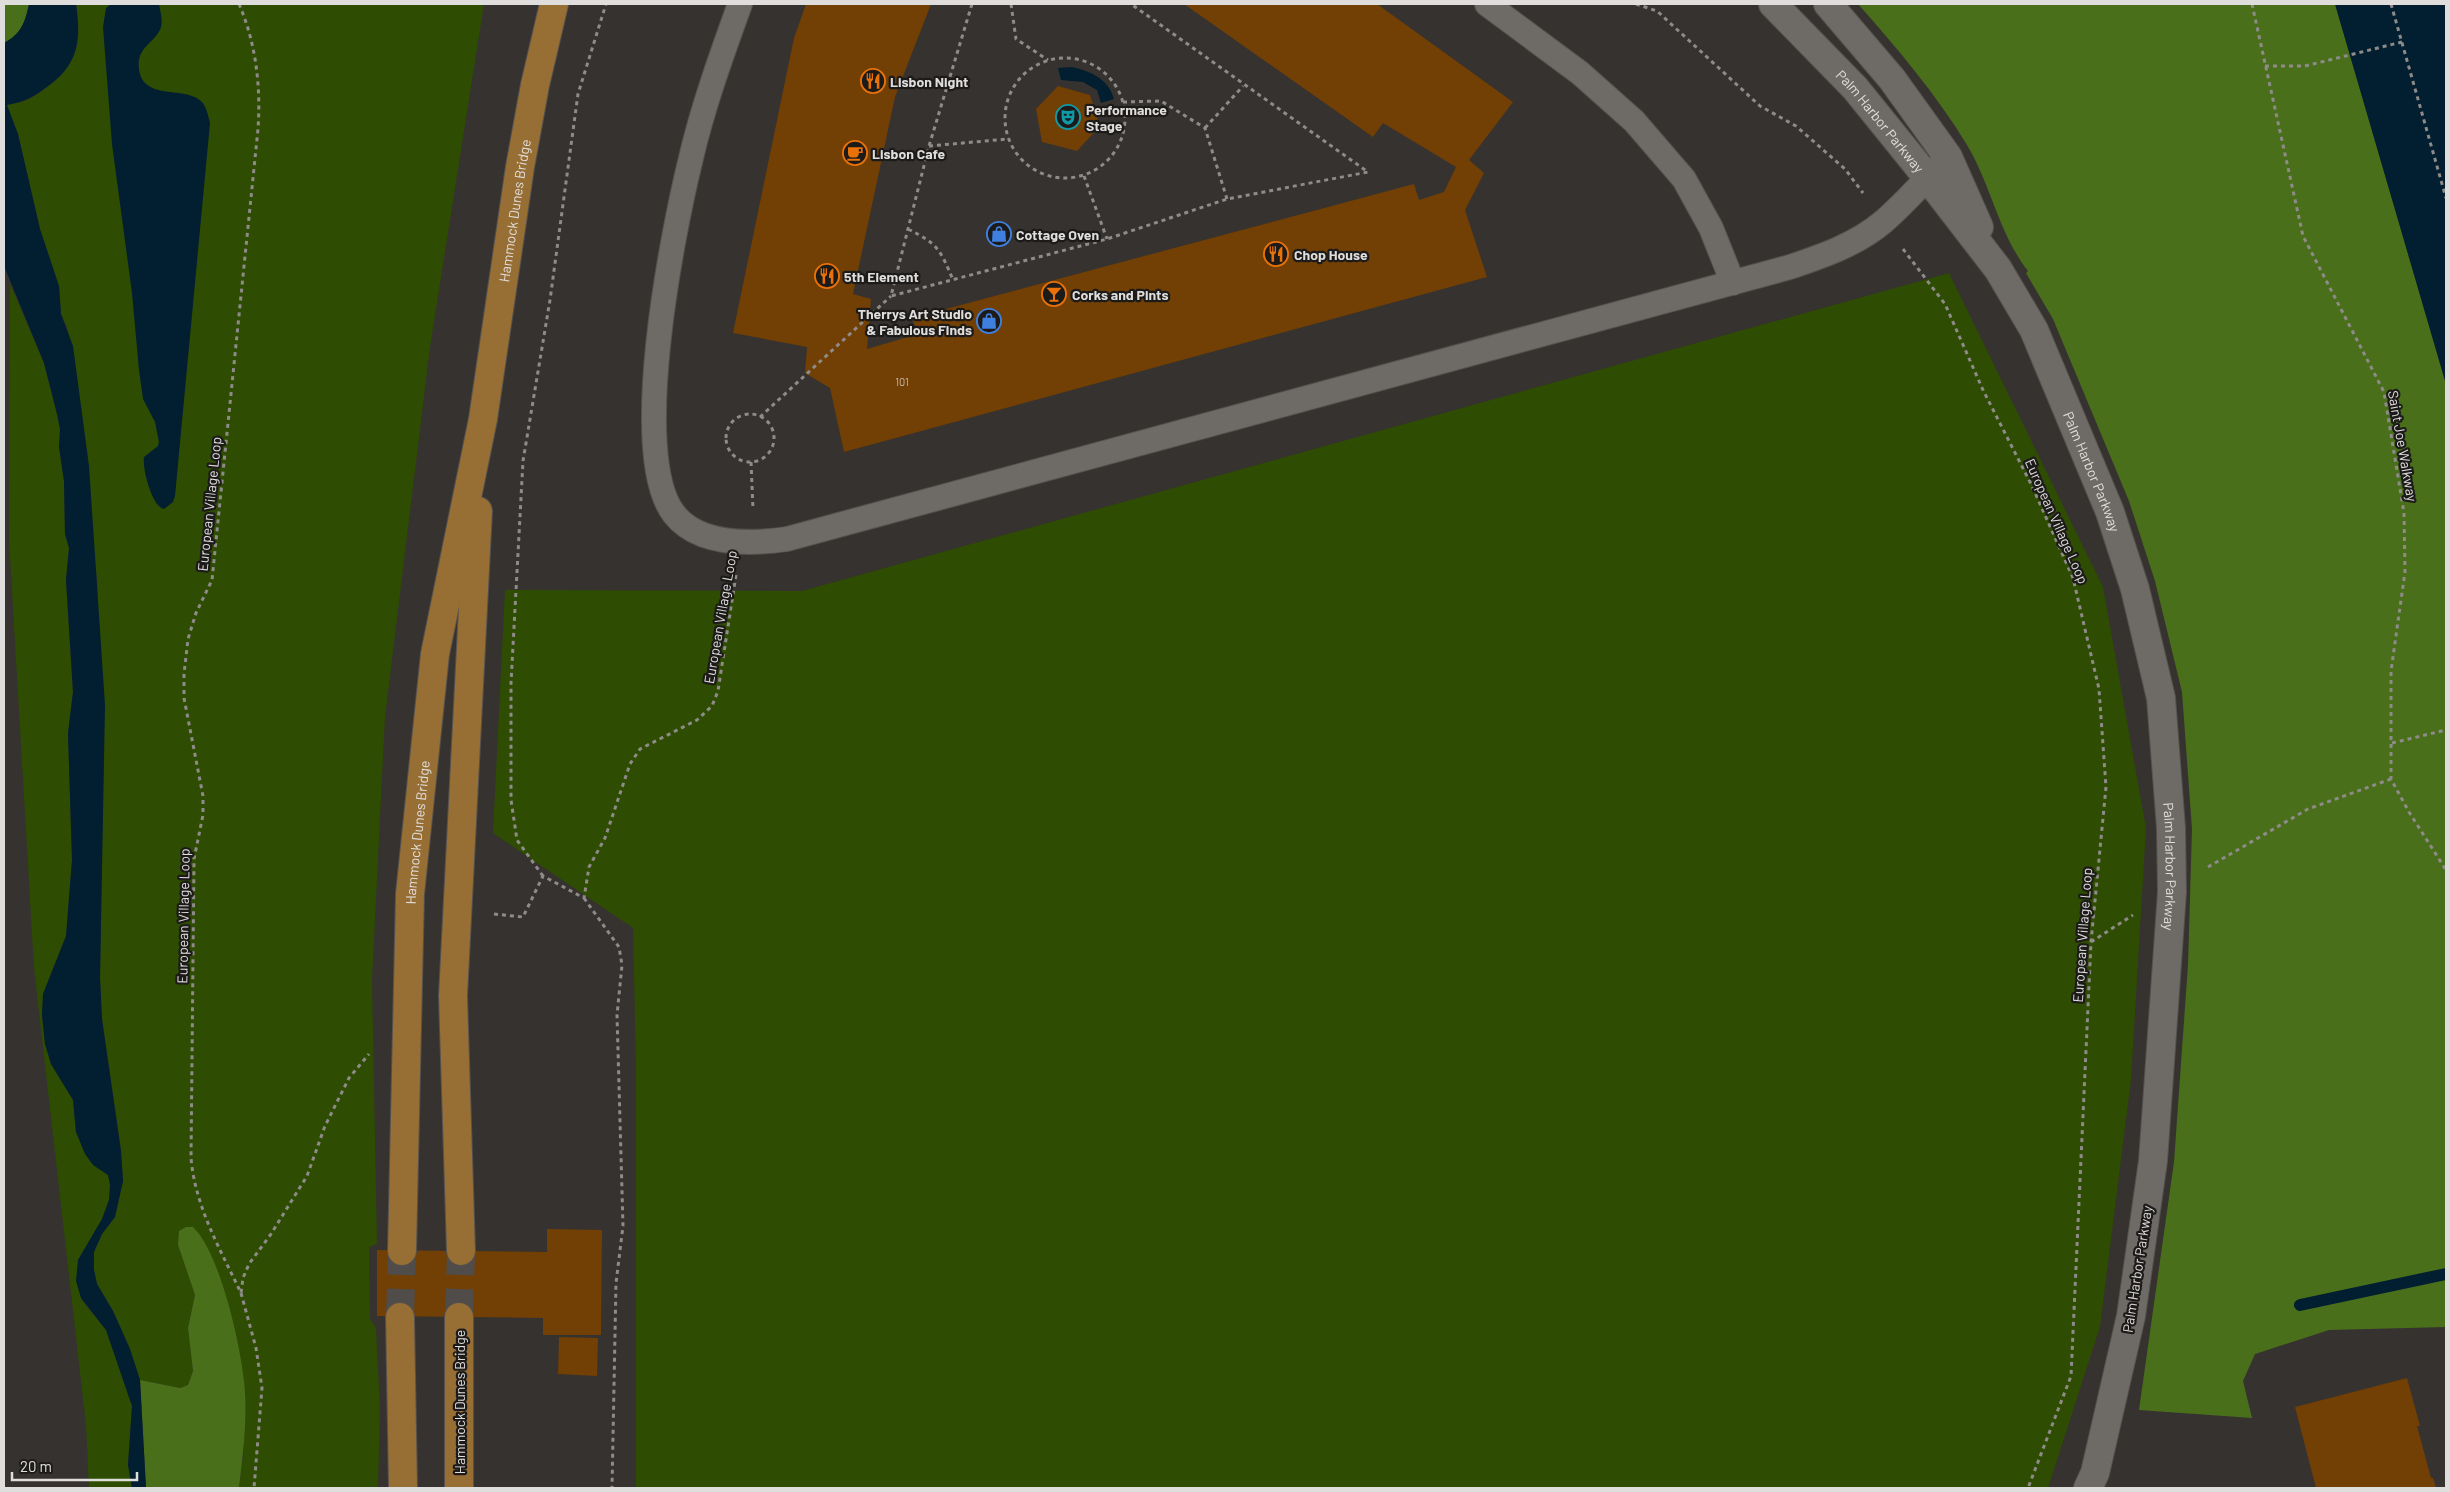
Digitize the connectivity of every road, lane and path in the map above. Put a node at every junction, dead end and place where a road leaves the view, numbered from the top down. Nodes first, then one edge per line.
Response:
1 (239, 4) edge
2 (554, 4) edge
3 (606, 4) edge
4 (740, 4) edge
5 (972, 4) edge
6 (1011, 4) edge
7 (1130, 4) edge
8 (1487, 4) edge
9 (1636, 4) edge
10 (1773, 4) edge
11 (1828, 4) edge
12 (2252, 4) edge
13 (2391, 4) edge
14 (2402, 42) junction
15 (1049, 60) junction
16 (2265, 66) junction
17 (1243, 86) junction
18 (1124, 102) junction
19 (1205, 128) junction
20 (1008, 139) junction
21 (929, 146) junction
22 (1948, 157) junction
23 (1084, 176) junction
24 (1928, 177) junction
25 (2446, 198) edge
26 (1227, 199) junction
27 (1884, 222) junction
28 (908, 228) junction
29 (1107, 239) junction
30 (1998, 269) junction
31 (953, 280) junction
32 (1732, 283) junction
33 (891, 296) junction
34 (760, 417) junction
35 (483, 419) junction
36 (750, 462) junction
37 (745, 542) junction
38 (2446, 730) edge
39 (2392, 743) junction
40 (2391, 779) junction
41 (2446, 870) edge
42 (543, 876) junction
43 (2172, 892) junction
44 (584, 898) junction
45 (490, 914) dead end
46 (2091, 942) junction
47 (407, 1016) junction
48 (402, 1251) tunnel mouth
49 (461, 1251) tunnel mouth
50 (241, 1293) junction
51 (400, 1317) tunnel mouth
52 (459, 1317) tunnel mouth
53 (254, 1488) edge
54 (402, 1488) edge
55 (459, 1488) edge
56 (612, 1488) edge
57 (2028, 1488) edge
58 (2088, 1488) edge

1 - 50 path, European Village Loop
2 - 35 main road, Hammock Dunes Bridge
3 - 42 path
4 - 37 lane
5 - 21 path
6 - 15 path
7 - 17 path
8 - 32 lane
9 - 27 path, European Village Loop
10 - 24 street, Palm Harbor Parkway
11 - 22 street, Palm Harbor Parkway
12 - 16 path, Saint Joe Walkway
13 - 14 path
14 - 16 path
14 - 25 path
15 - 18 path
15 - 20 path
16 - 39 path, Saint Joe Walkway
17 - 19 path
17 - 26 path
18 - 19 path
18 - 23 path
19 - 26 path
20 - 21 path
20 - 23 path
21 - 28 path
22 - 24 lane
22 - 30 street, Palm Harbor Parkway
23 - 29 path
24 - 27 lane
24 - 30 street, Palm Harbor Parkway
26 - 29 path
27 - 32 lane
27 - 46 path, European Village Loop
28 - 31 path
28 - 33 path
29 - 31 path
30 - 43 street, Palm Harbor Parkway
31 - 33 path
32 - 37 lane
33 - 34 path
34 - 36 path
34 - 36 path
35 - 47 main road, Hammock Dunes Bridge
35 - 49 main road, Hammock Dunes Bridge
36 - 37 path, European Village Loop
37 - 44 path, European Village Loop
38 - 39 path
39 - 40 path, Saint Joe Walkway
40 - 41 path
40 - 43 path
42 - 44 path
42 - 45 path
43 - 46 path
43 - 58 street, Palm Harbor Parkway
44 - 56 path
46 - 57 path, European Village Loop
47 - 48 main road, Hammock Dunes Bridge
47 - 50 path, European Village Loop
50 - 53 path, European Village Loop
51 - 54 main road
52 - 55 main road, Hammock Dunes Bridge

